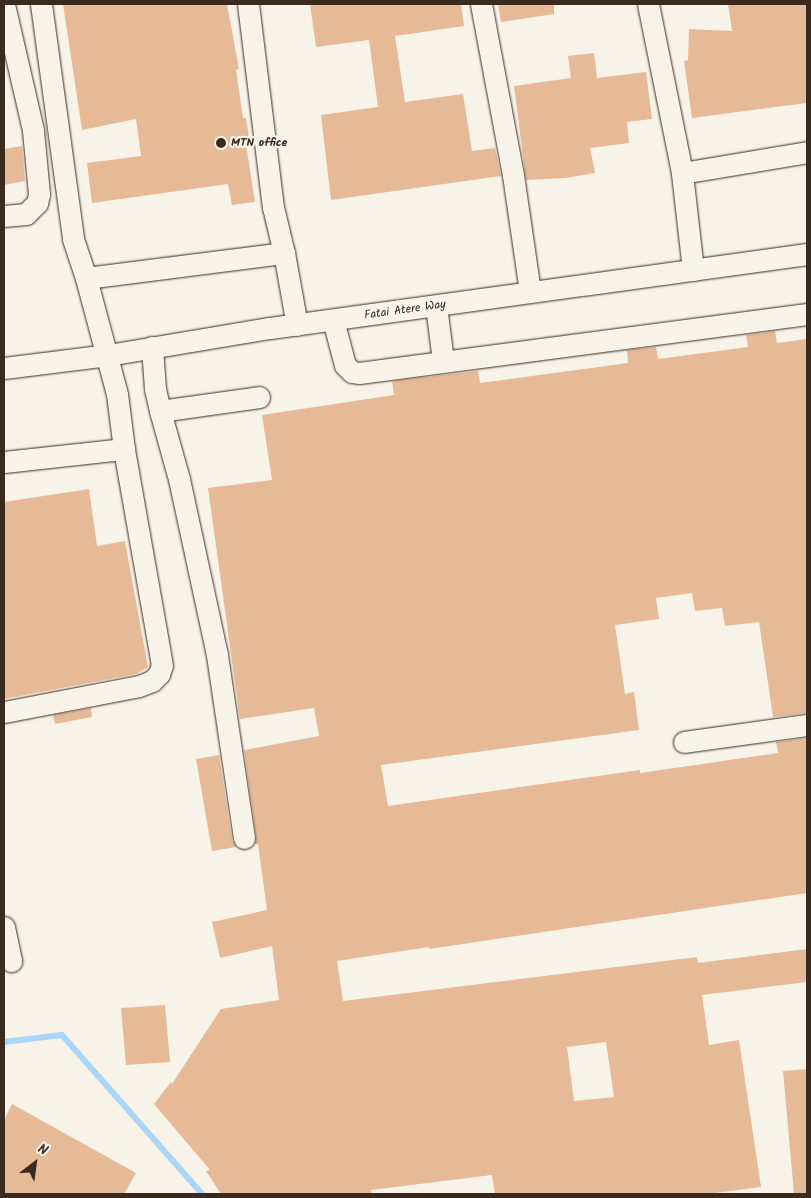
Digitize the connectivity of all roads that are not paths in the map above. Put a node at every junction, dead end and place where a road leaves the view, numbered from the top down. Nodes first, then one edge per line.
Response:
1 (4, 4) edge
2 (40, 4) edge
3 (248, 4) edge
4 (481, 4) edge
5 (648, 4) edge
6 (807, 152) edge
7 (682, 174) junction
8 (4, 216) edge
9 (284, 253) junction
10 (807, 254) edge
11 (693, 270) junction
12 (86, 278) junction
13 (530, 292) junction
14 (436, 306) junction
15 (807, 314) edge
16 (333, 320) junction
17 (296, 325) junction
18 (152, 347) junction
19 (108, 355) junction
20 (443, 361) junction
21 (4, 368) edge
22 (259, 397) dead end
23 (160, 411) junction
24 (124, 449) junction
25 (4, 462) edge
26 (4, 712) edge
27 (807, 726) edge
28 (684, 742) dead end
29 (244, 838) dead end
30 (4, 927) edge
31 (11, 961) dead end

1 - 8 street
2 - 12 street
3 - 9 street
4 - 13 street
5 - 7 street
6 - 7 street
7 - 11 street
9 - 12 street
9 - 17 street
10 - 11 street, Fatai Atere Way
11 - 13 street, Fatai Atere Way
12 - 19 street
13 - 14 street, Fatai Atere Way
14 - 16 street, Fatai Atere Way
14 - 20 street
15 - 20 street
16 - 17 street, Fatai Atere Way
16 - 20 street
17 - 18 street, Fatai Atere Way
18 - 19 street, Fatai Atere Way
18 - 23 street
19 - 21 street, Fatai Atere Way
19 - 24 street
22 - 23 street
23 - 29 street
24 - 25 street
24 - 26 street
27 - 28 street
30 - 31 street

